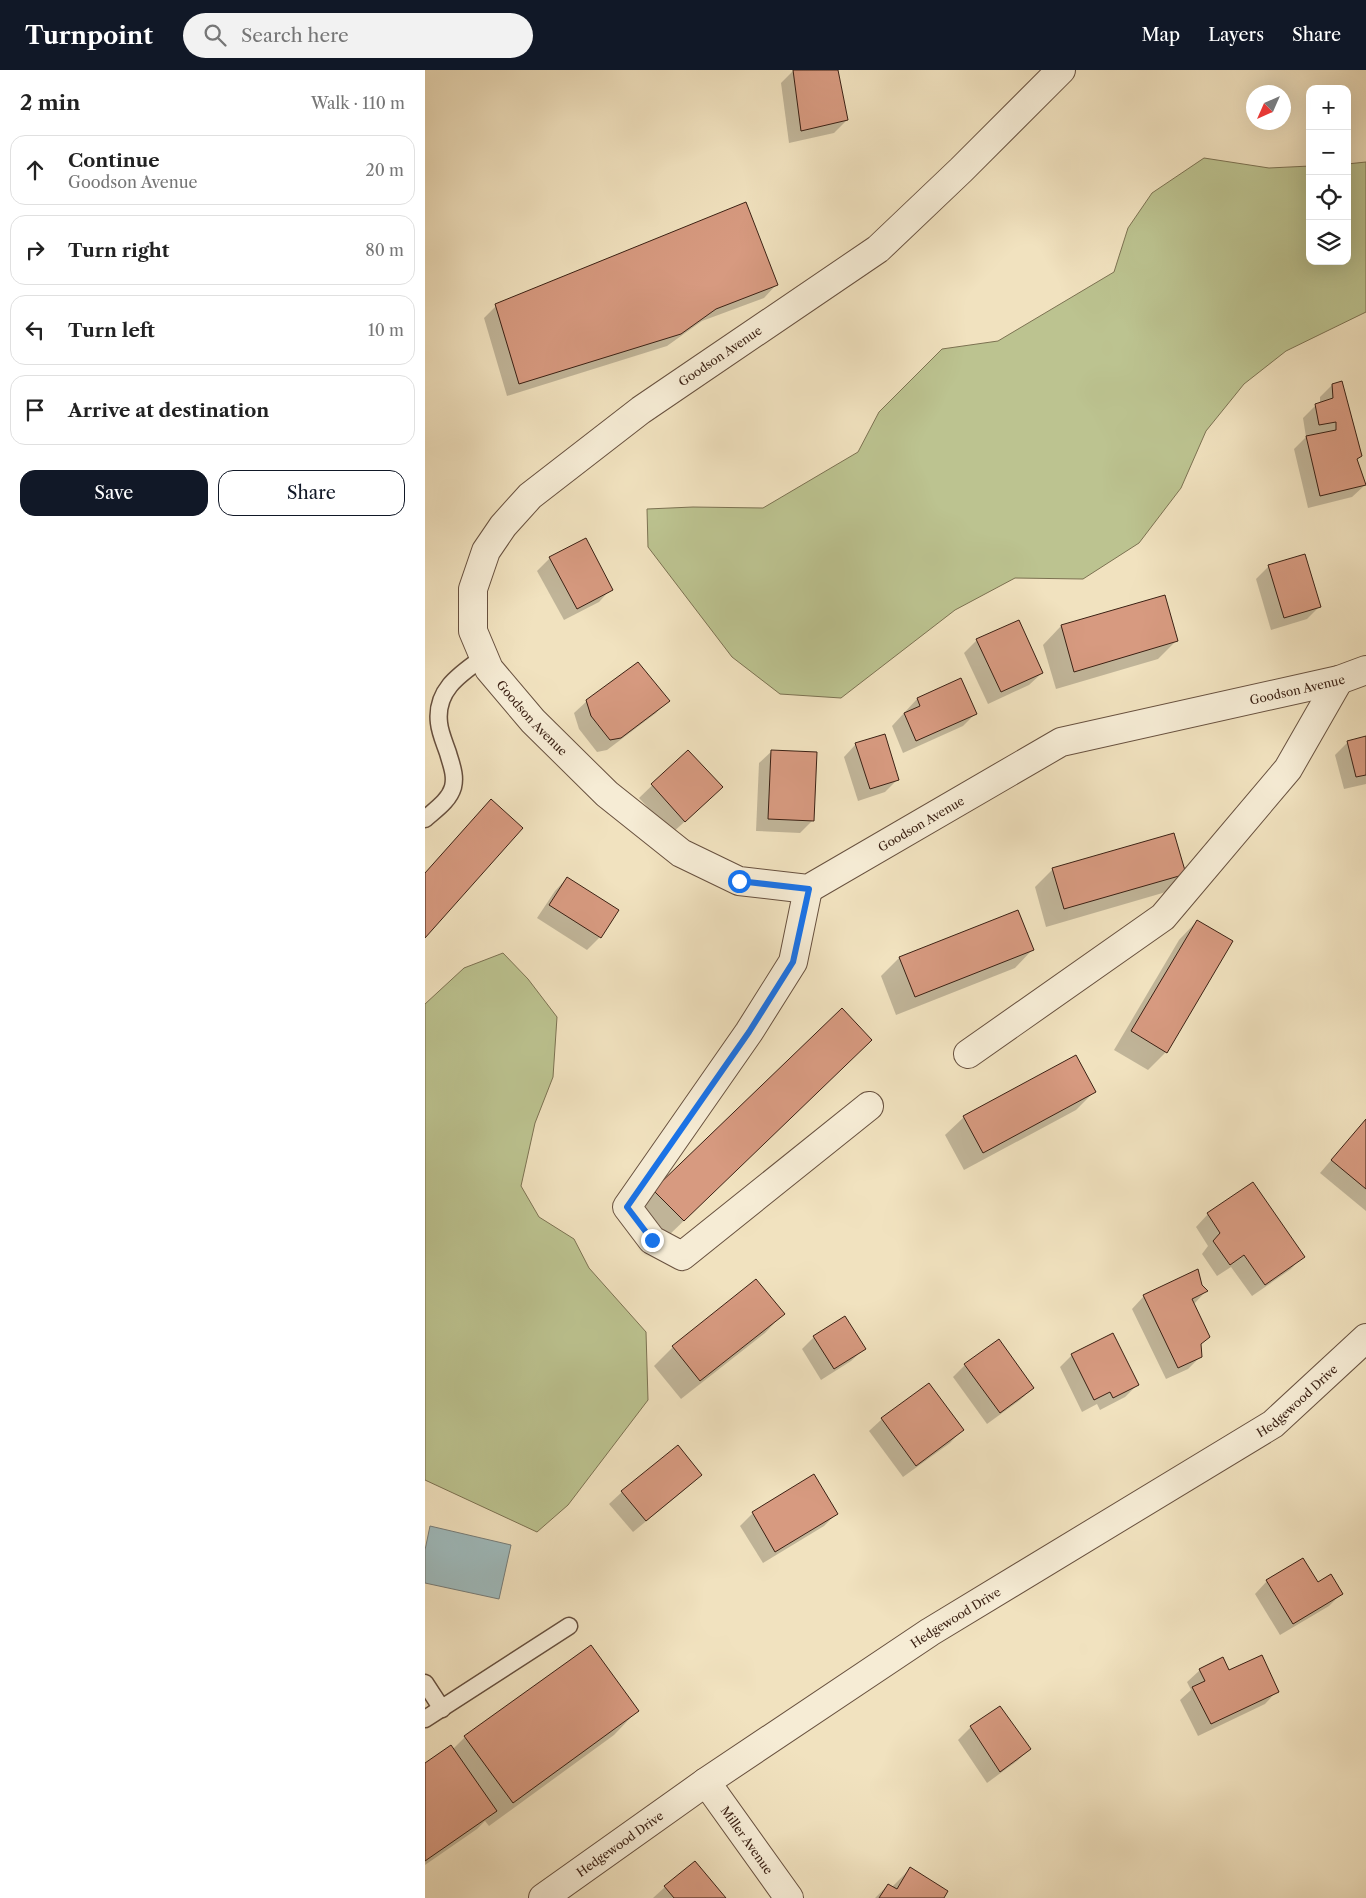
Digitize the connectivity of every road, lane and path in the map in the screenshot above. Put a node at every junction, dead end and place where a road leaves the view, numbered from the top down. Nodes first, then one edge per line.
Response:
1 (1061, 70) edge
2 (484, 657) junction
3 (1366, 670) edge
4 (1339, 680) junction
5 (425, 819) edge
6 (809, 889) junction
7 (967, 1054) dead end
8 (869, 1106) dead end
9 (1366, 1338) edge
10 (569, 1626) dead end
11 (425, 1683) edge
12 (441, 1709) junction
13 (425, 1719) edge
14 (706, 1782) junction
15 (543, 1898) edge
16 (789, 1898) edge

1 - 2 street, Goodson Avenue
2 - 5 lane
2 - 6 street, Goodson Avenue
3 - 4 street, Goodson Avenue
4 - 6 street, Goodson Avenue
4 - 7 street
6 - 8 street
9 - 14 street, Hedgewood Drive
10 - 12 lane
11 - 12 lane
12 - 13 lane
14 - 15 street, Hedgewood Drive
14 - 16 street, Miller Avenue

